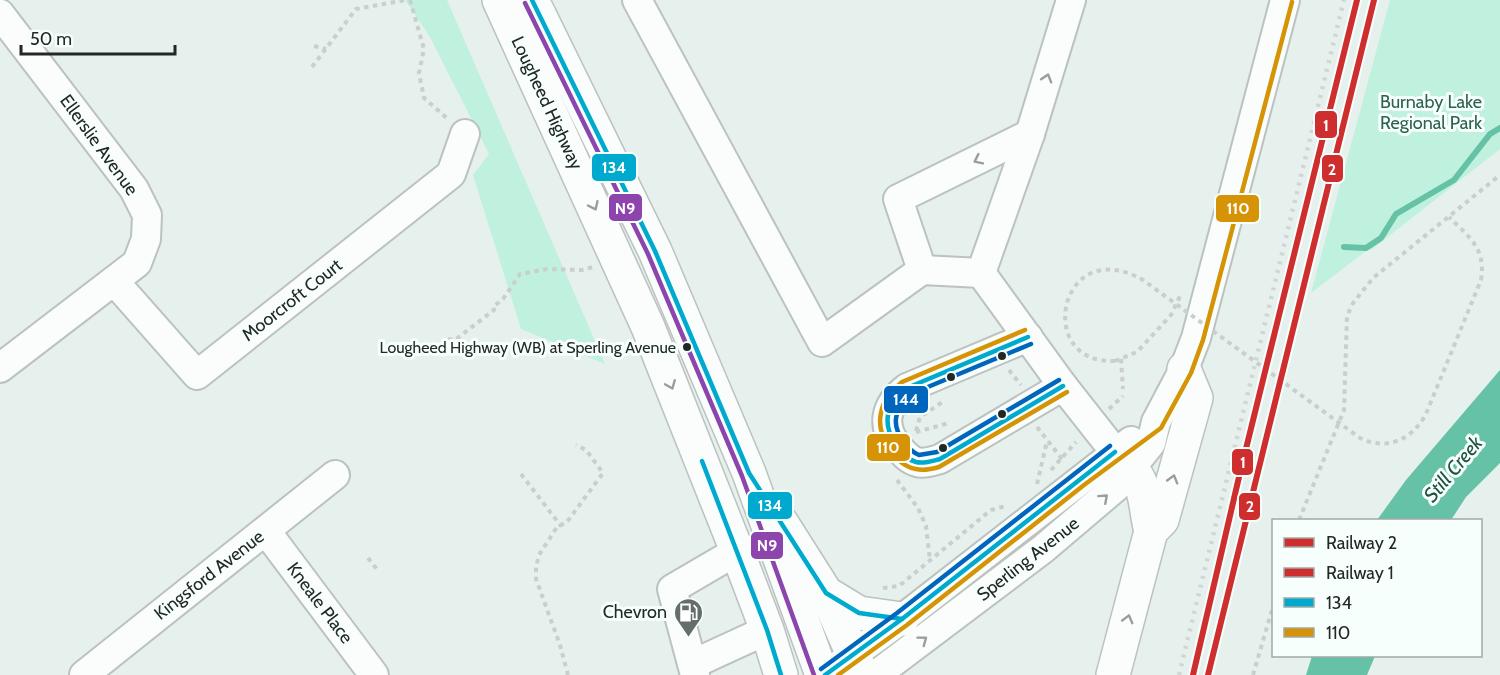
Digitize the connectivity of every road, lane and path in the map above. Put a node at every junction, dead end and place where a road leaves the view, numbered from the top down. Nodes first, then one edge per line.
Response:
1 (408, 0) edge
2 (499, 0) edge
3 (532, 0) edge
4 (637, 0) edge
5 (1071, 0) edge
6 (1285, 0) edge
7 (0, 15) edge
8 (314, 46) dead end
9 (326, 49) junction
10 (312, 67) dead end
11 (465, 134) joint
12 (1030, 134) junction
13 (1500, 175) edge
14 (1449, 217) junction
15 (597, 265) dead end
16 (922, 270) junction
17 (981, 273) junction
18 (114, 281) junction
19 (1171, 315) dead end
20 (1028, 338) junction
21 (447, 339) dead end
22 (4, 357) edge
23 (1121, 359) junction
24 (1008, 368) dead end
25 (1184, 369) junction
26 (1019, 382) junction
27 (1063, 386) junction
28 (1011, 387) dead end
29 (1023, 388) dead end
30 (1123, 389) dead end
31 (952, 397) dead end
32 (953, 422) dead end
33 (1034, 423) dead end
34 (1047, 441) junction
35 (576, 445) dead end
36 (1070, 449) dead end
37 (1063, 460) junction
38 (1123, 461) junction
39 (749, 473) junction
40 (521, 474) dead end
41 (335, 475) dead end
42 (896, 478) dead end
43 (1037, 484) junction
44 (1029, 491) dead end
45 (1014, 503) dead end
46 (1299, 519) edge
47 (561, 525) junction
48 (266, 531) junction
49 (1151, 531) junction
50 (737, 551) junction
51 (368, 558) dead end
52 (930, 560) junction
53 (379, 572) dead end
54 (878, 589) dead end
55 (826, 593) junction
56 (1272, 610) edge
57 (902, 619) junction
58 (767, 630) junction
59 (864, 668) edge
60 (694, 670) edge
61 (84, 675) edge
62 (374, 675) edge
63 (568, 675) edge
64 (781, 675) edge
65 (824, 675) edge
66 (1113, 675) edge
67 (1253, 675) edge

1 - 9 path
1 - 11 path
2 -> 50 main road, Lougheed Highway
3 - 39 main road, Lougheed Highway
4 - 16 street
12 -> 5 street
6 - 25 street, Sperling Avenue
7 - 18 street, Ellerslie Avenue
8 - 9 path
9 - 10 path
11 - 18 street, Moorcroft Court
12 -> 16 street
12 - 17 street
13 - 14 path
14 - 23 path, bridge
14 - 46 path
15 - 21 path
16 - 17 street
17 - 20 street
18 - 22 street, Ellerslie Avenue
19 - 23 path
20 - 27 street
20 - 27 street
23 - 30 path
24 - 26 path
25 - 38 street, Sperling Avenue
49 -> 25 main road
26 - 28 path
26 - 29 path
27 - 38 street
31 - 32 path
33 - 34 path
34 - 37 path
34 - 43 path
35 - 47 path
36 - 37 path
37 - 43 path
38 - 49 main road
38 - 57 street, Sperling Avenue
59 -> 38 street, Sperling Avenue
39 - 55 main road
39 - 65 main road, Lougheed Highway
40 - 47 path
41 - 48 street, Kingsford Avenue
42 - 52 path
43 - 44 path
45 - 52 path
47 - 63 path
48 - 61 street, Kingsford Avenue
48 - 62 street, Kneale Place
66 -> 49 main road
50 - 58 main road, Lougheed Highway
50 - 60 street
51 - 53 path
52 - 54 path
55 - 57 main road
55 - 59 main road
56 - 67 path
57 - 59 street, Sperling Avenue
58 - 60 street
58 - 64 main road, Lougheed Highway
59 - 65 street, Sperling Avenue

